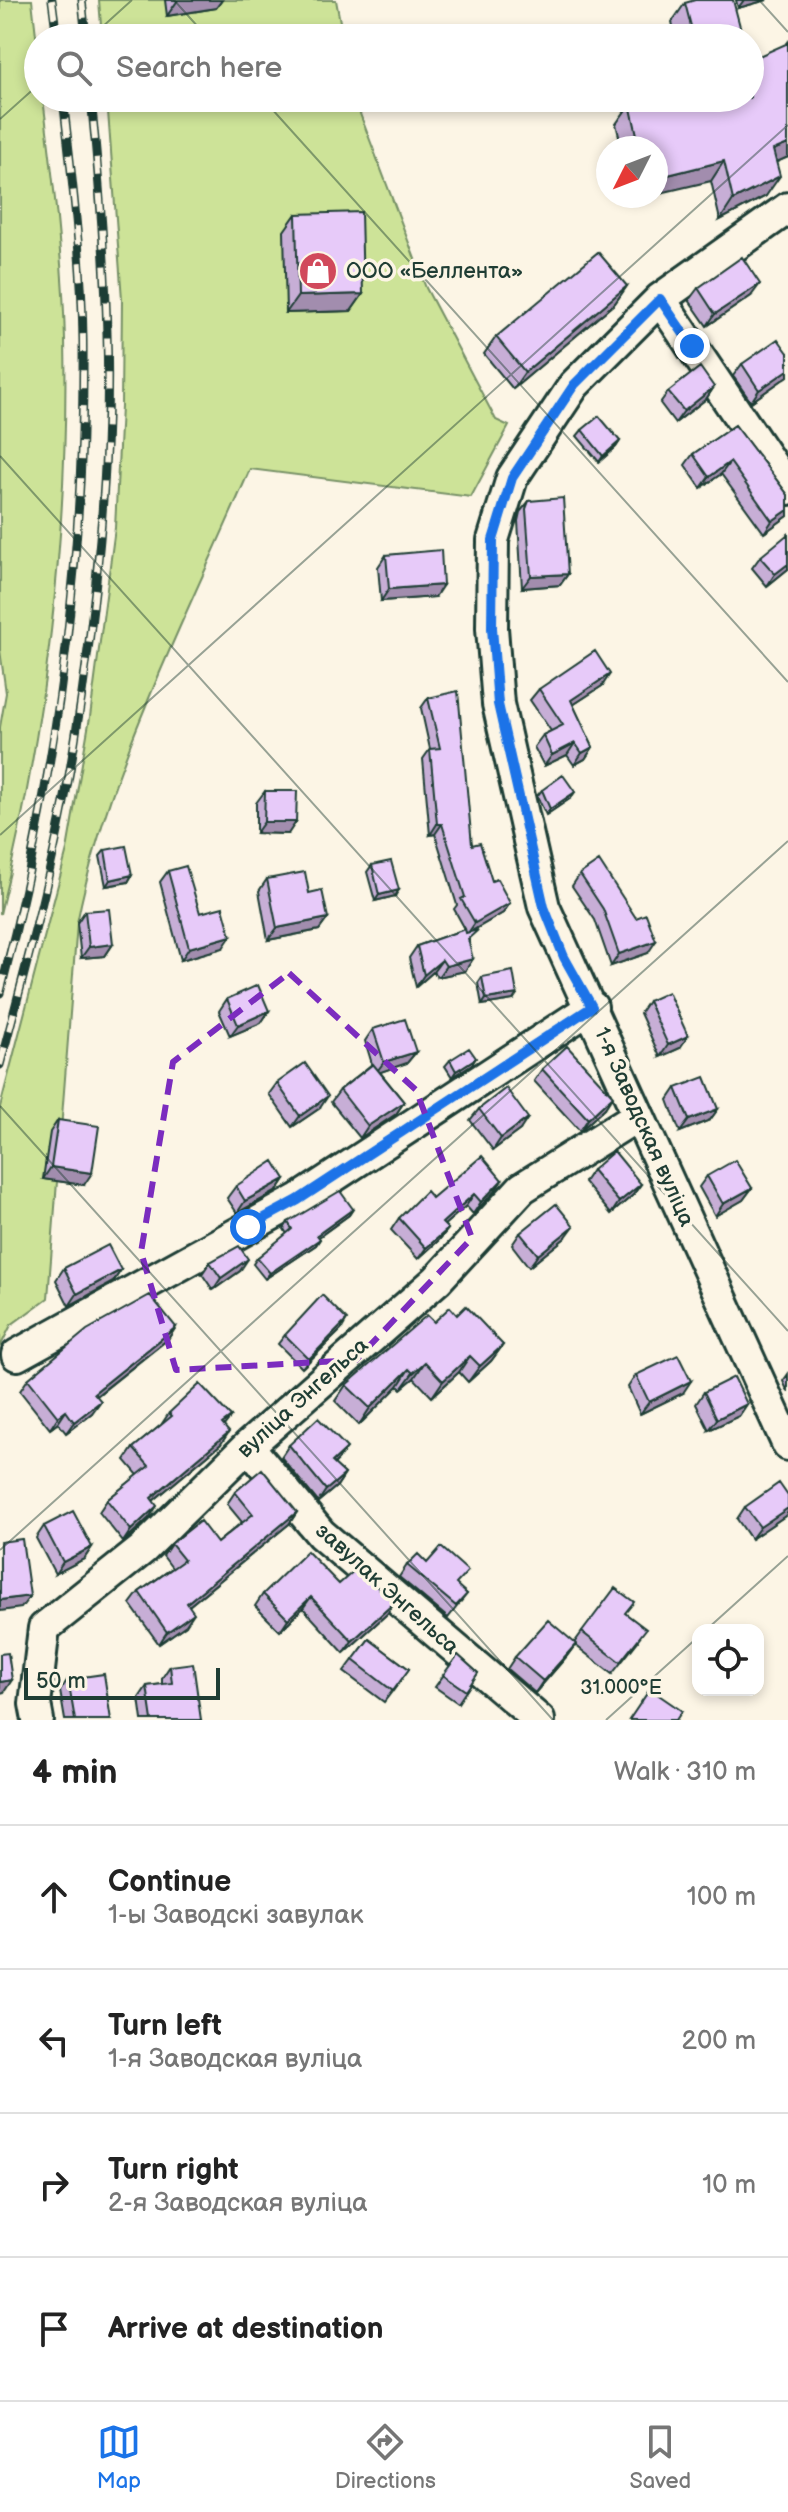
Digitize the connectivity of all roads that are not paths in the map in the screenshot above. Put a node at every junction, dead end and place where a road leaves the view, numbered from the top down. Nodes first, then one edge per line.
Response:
1 (788, 208) edge
2 (660, 299) junction
3 (788, 489) edge
4 (592, 1007) junction
5 (637, 1116) junction
6 (17, 1355) dead end
7 (788, 1445) edge
8 (248, 1446) junction
9 (38, 1720) edge
10 (539, 1720) edge

1 - 2 street, 1-я Заводская вуліца
2 - 3 street
2 - 4 street, 1-я Заводская вуліца
4 - 5 street, 1-я Заводская вуліца
4 - 6 street
5 - 7 street, 1-я Заводская вуліца
5 - 8 street, вуліца Энгельса
8 - 9 street, вуліца Энгельса
8 - 10 street, завулак Энгельса

